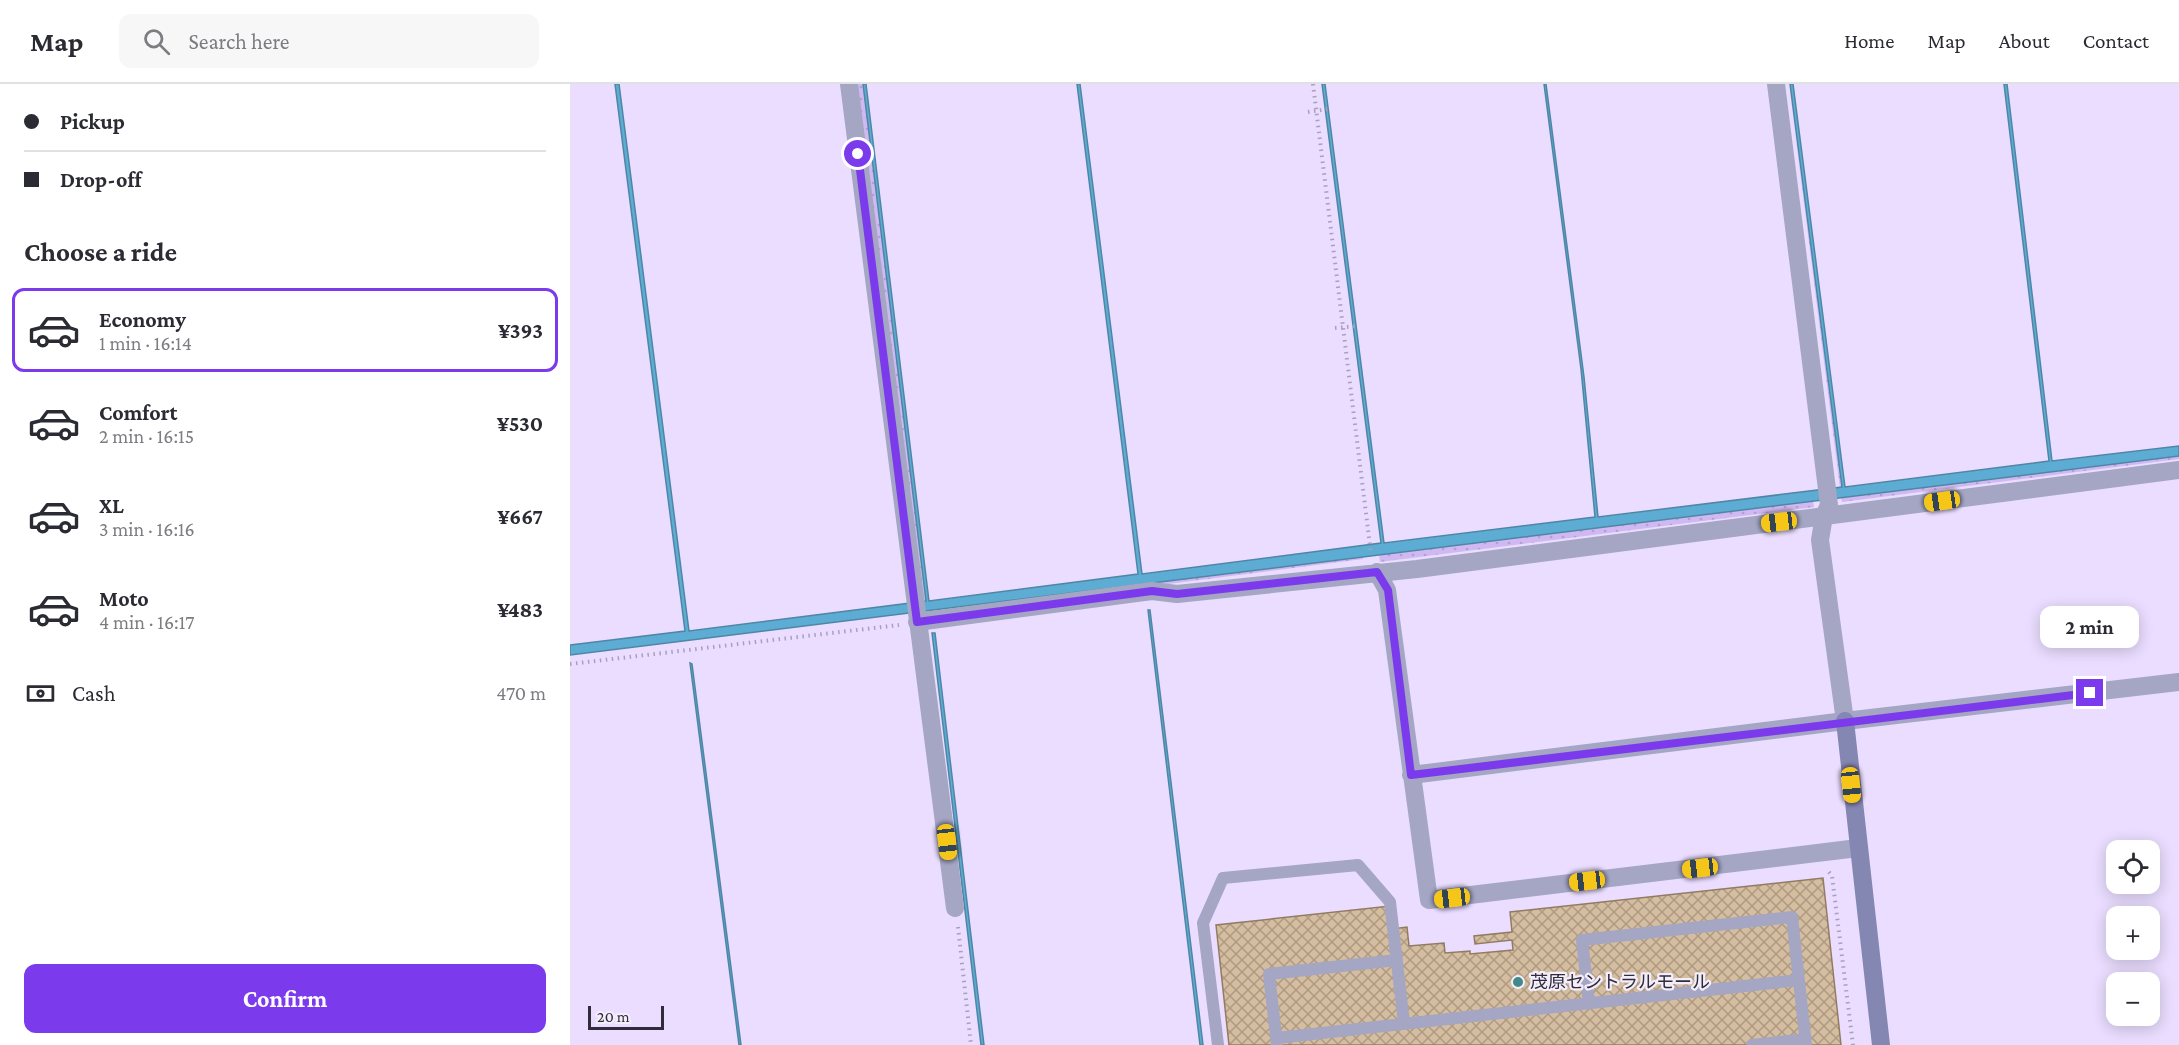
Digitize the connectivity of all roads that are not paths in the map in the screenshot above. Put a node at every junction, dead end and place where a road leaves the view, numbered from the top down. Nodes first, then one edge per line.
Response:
1 (849, 84) edge
2 (1776, 84) edge
3 (2179, 470) edge
4 (1824, 516) junction
5 (1377, 572) junction
6 (917, 622) junction
7 (2179, 682) edge
8 (1845, 721) junction
9 (1411, 775) junction
10 (1858, 848) junction
11 (955, 908) road end
12 (1397, 960) junction
13 (1799, 980) junction
14 (1589, 1003) junction
15 (1404, 1023) junction
16 (1277, 1041) edge
17 (1806, 1042) edge
18 (1218, 1045) edge
19 (1752, 1045) edge
20 (1881, 1045) edge

1 - 6 street
2 - 4 street
3 - 4 street
4 - 5 street
4 - 8 street
5 - 6 street
5 - 9 street
6 - 11 street
7 - 8 street
8 - 9 street
8 - 10 street
9 - 10 street
10 - 20 street
12 - 15 lane
12 - 16 lane
12 - 18 lane
13 - 14 lane
13 - 14 lane
13 - 17 lane
14 - 15 lane
15 - 16 lane
17 - 19 lane

